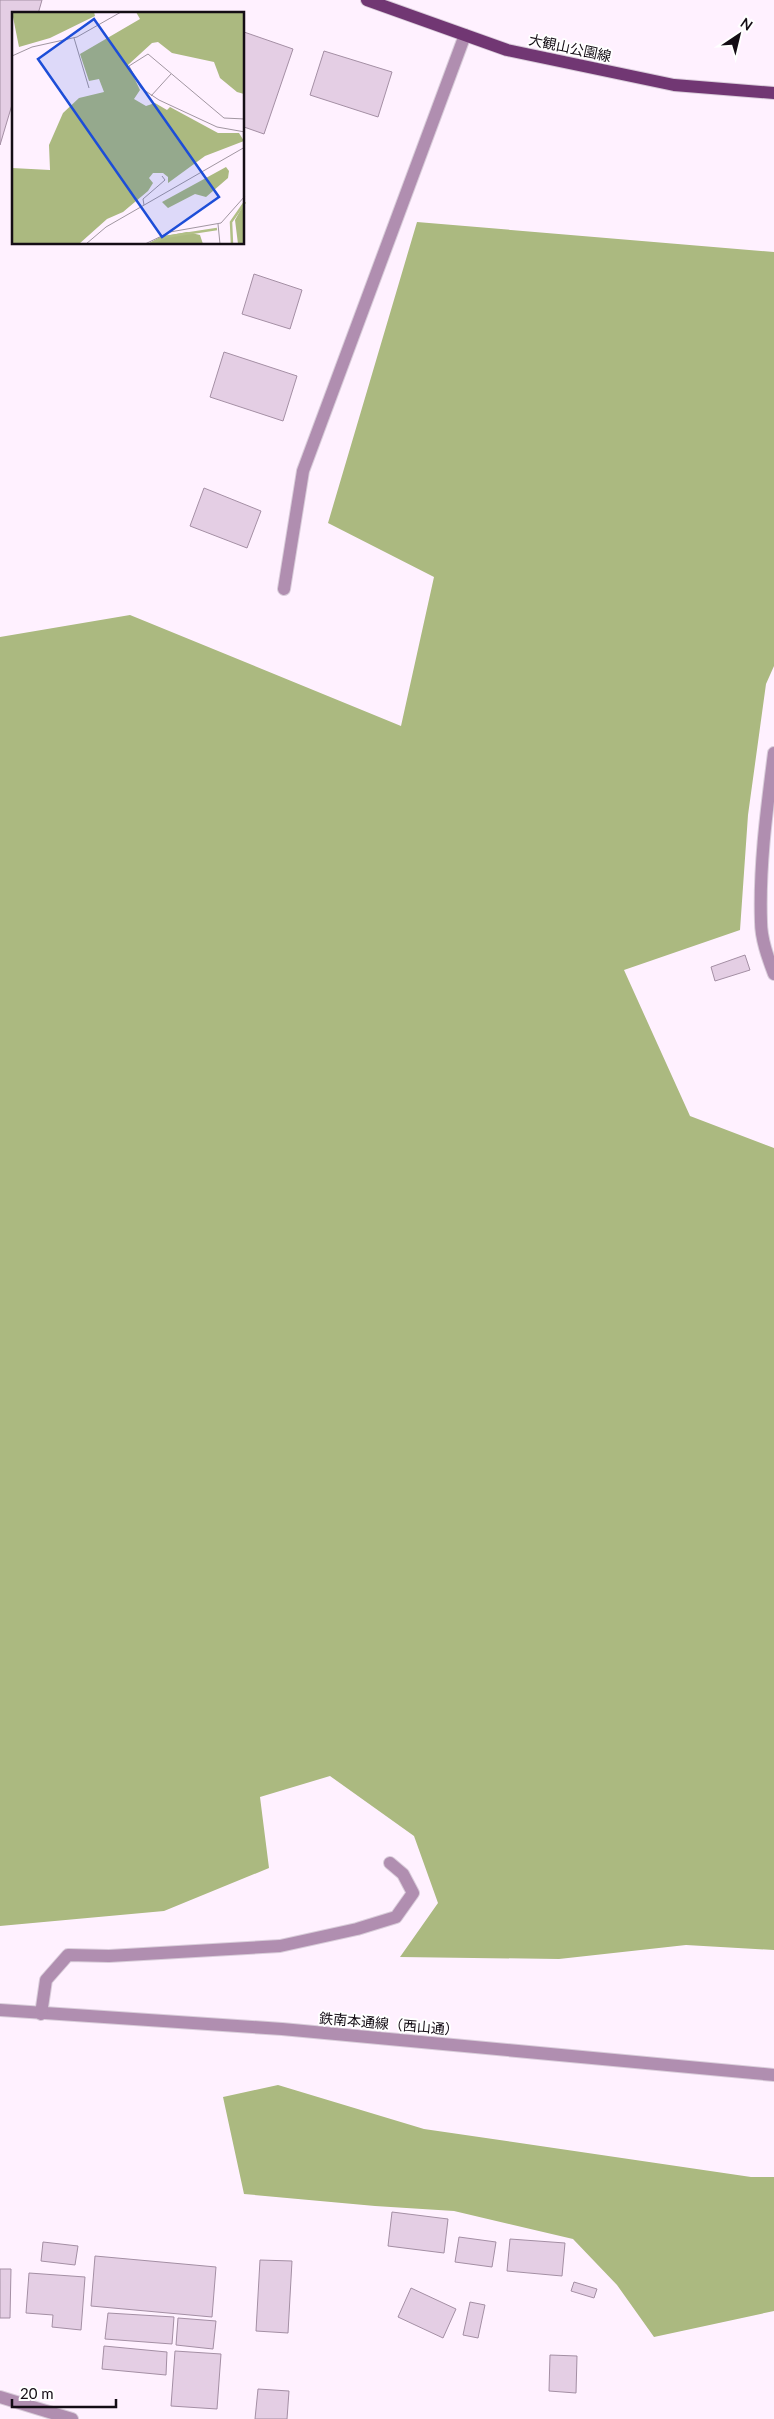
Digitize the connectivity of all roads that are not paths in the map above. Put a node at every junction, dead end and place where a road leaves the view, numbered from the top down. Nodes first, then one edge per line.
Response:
1 (367, 0) edge
2 (465, 35) junction
3 (774, 93) edge
4 (284, 589) dead end
5 (774, 752) edge
6 (774, 974) edge
7 (390, 1863) dead end
8 (0, 2010) edge
9 (41, 2014) junction
10 (774, 2075) edge
11 (0, 2397) edge
12 (72, 2419) edge

1 - 2 main road, 大観山公園線
2 - 3 main road, 大観山公園線
2 - 4 street
5 - 6 street
7 - 9 street
8 - 9 street, 鉄南本通線（西山通）
9 - 10 street, 鉄南本通線（西山通）
11 - 12 street

